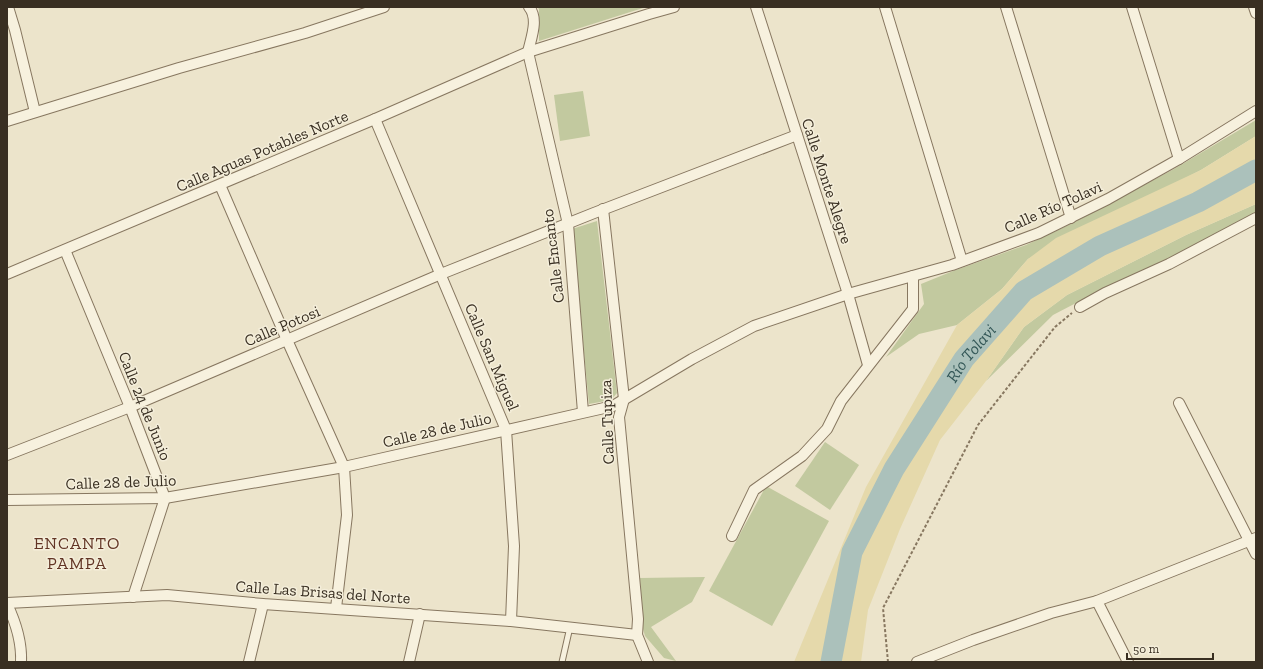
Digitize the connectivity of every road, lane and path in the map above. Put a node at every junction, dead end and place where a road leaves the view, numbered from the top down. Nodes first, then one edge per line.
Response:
1 (8, 7) edge
2 (384, 7) edge
3 (529, 7) edge
4 (674, 7) edge
5 (756, 7) edge
6 (885, 7) edge
7 (1006, 7) edge
8 (1132, 7) edge
9 (1254, 7) edge
10 (1256, 13) edge
11 (528, 52) junction
12 (1256, 111) edge
13 (35, 112) junction
14 (375, 119) junction
15 (7, 121) edge
16 (797, 135) junction
17 (1178, 159) junction
18 (220, 185) junction
19 (603, 209) junction
20 (1071, 218) junction
21 (1256, 218) edge
22 (568, 224) junction
23 (64, 250) junction
24 (962, 261) junction
25 (7, 274) edge
26 (441, 274) junction
27 (913, 276) junction
28 (848, 294) junction
29 (1080, 307) joint
30 (287, 340) junction
31 (868, 365) junction
32 (624, 399) junction
33 (1179, 403) dead end
34 (130, 407) junction
35 (583, 412) junction
36 (506, 430) junction
37 (7, 455) edge
38 (344, 467) junction
39 (165, 498) junction
40 (7, 500) edge
41 (732, 536) dead end
42 (1253, 540) edge
43 (1256, 554) edge
44 (133, 598) junction
45 (1097, 601) junction
46 (7, 604) edge
47 (263, 604) junction
48 (336, 608) junction
49 (420, 614) junction
50 (510, 621) junction
51 (570, 627) junction
52 (637, 635) junction
53 (21, 662) edge
54 (249, 662) edge
55 (409, 662) edge
56 (562, 662) edge
57 (648, 662) edge
58 (888, 662) edge
59 (917, 662) edge
60 (1128, 662) edge

1 - 13 street
2 - 13 street
3 - 11 street
4 - 11 street, Calle Aguas Potables Norte
5 - 16 street, Calle Monte Alegre
6 - 24 street
7 - 20 street
8 - 17 street
9 - 10 street
11 - 14 street, Calle Aguas Potables Norte
11 - 22 street, Calle Encanto
12 - 17 street, Calle Río Tolavi
13 - 15 street
14 - 18 street, Calle Aguas Potables Norte
14 - 26 street, Calle San Miguel
16 - 19 street, Calle Potosi
16 - 28 street, Calle Monte Alegre
17 - 20 street, Calle Río Tolavi
18 - 23 street, Calle Aguas Potables Norte
18 - 30 street
19 - 22 street, Calle Potosi
19 - 32 street, Calle Tupiza
20 - 24 street, Calle Río Tolavi
21 - 29 street
22 - 26 street, Calle Potosi
22 - 35 street, Calle Encanto
23 - 25 street, Calle Aguas Potables Norte
23 - 34 street, Calle 24 de Junio
24 - 27 street, Calle Río Tolavi
26 - 30 street, Calle Potosi
26 - 36 street, Calle San Miguel
27 - 28 street, Calle Río Tolavi
27 - 31 street
28 - 31 street, Calle Monte Alegre
28 - 32 street, Calle 28 de Julio
29 - 58 path
30 - 34 street, Calle Potosi
30 - 38 street
31 - 41 street
32 - 35 street, Calle 28 de Julio
32 - 52 street, Calle Tupiza
33 - 42 street
34 - 37 street, Calle Potosi
34 - 39 street, Calle 24 de Junio
35 - 36 street, Calle 28 de Julio
36 - 38 street, Calle 28 de Julio
36 - 50 street, Calle San Miguel
38 - 39 street, Calle 28 de Julio
38 - 48 street
39 - 40 street, Calle 28 de Julio
39 - 44 street
42 - 43 street
42 - 45 street
44 - 46 street, Calle Las Brisas del Norte
44 - 47 street, Calle Las Brisas del Norte
45 - 59 street
45 - 60 street
46 - 53 street
47 - 48 street, Calle Las Brisas del Norte
47 - 54 street
48 - 49 street, Calle Las Brisas del Norte
49 - 50 street, Calle Las Brisas del Norte
49 - 55 street
50 - 51 street, Calle Las Brisas del Norte
51 - 52 street, Calle Las Brisas del Norte
51 - 56 lane
52 - 57 street

